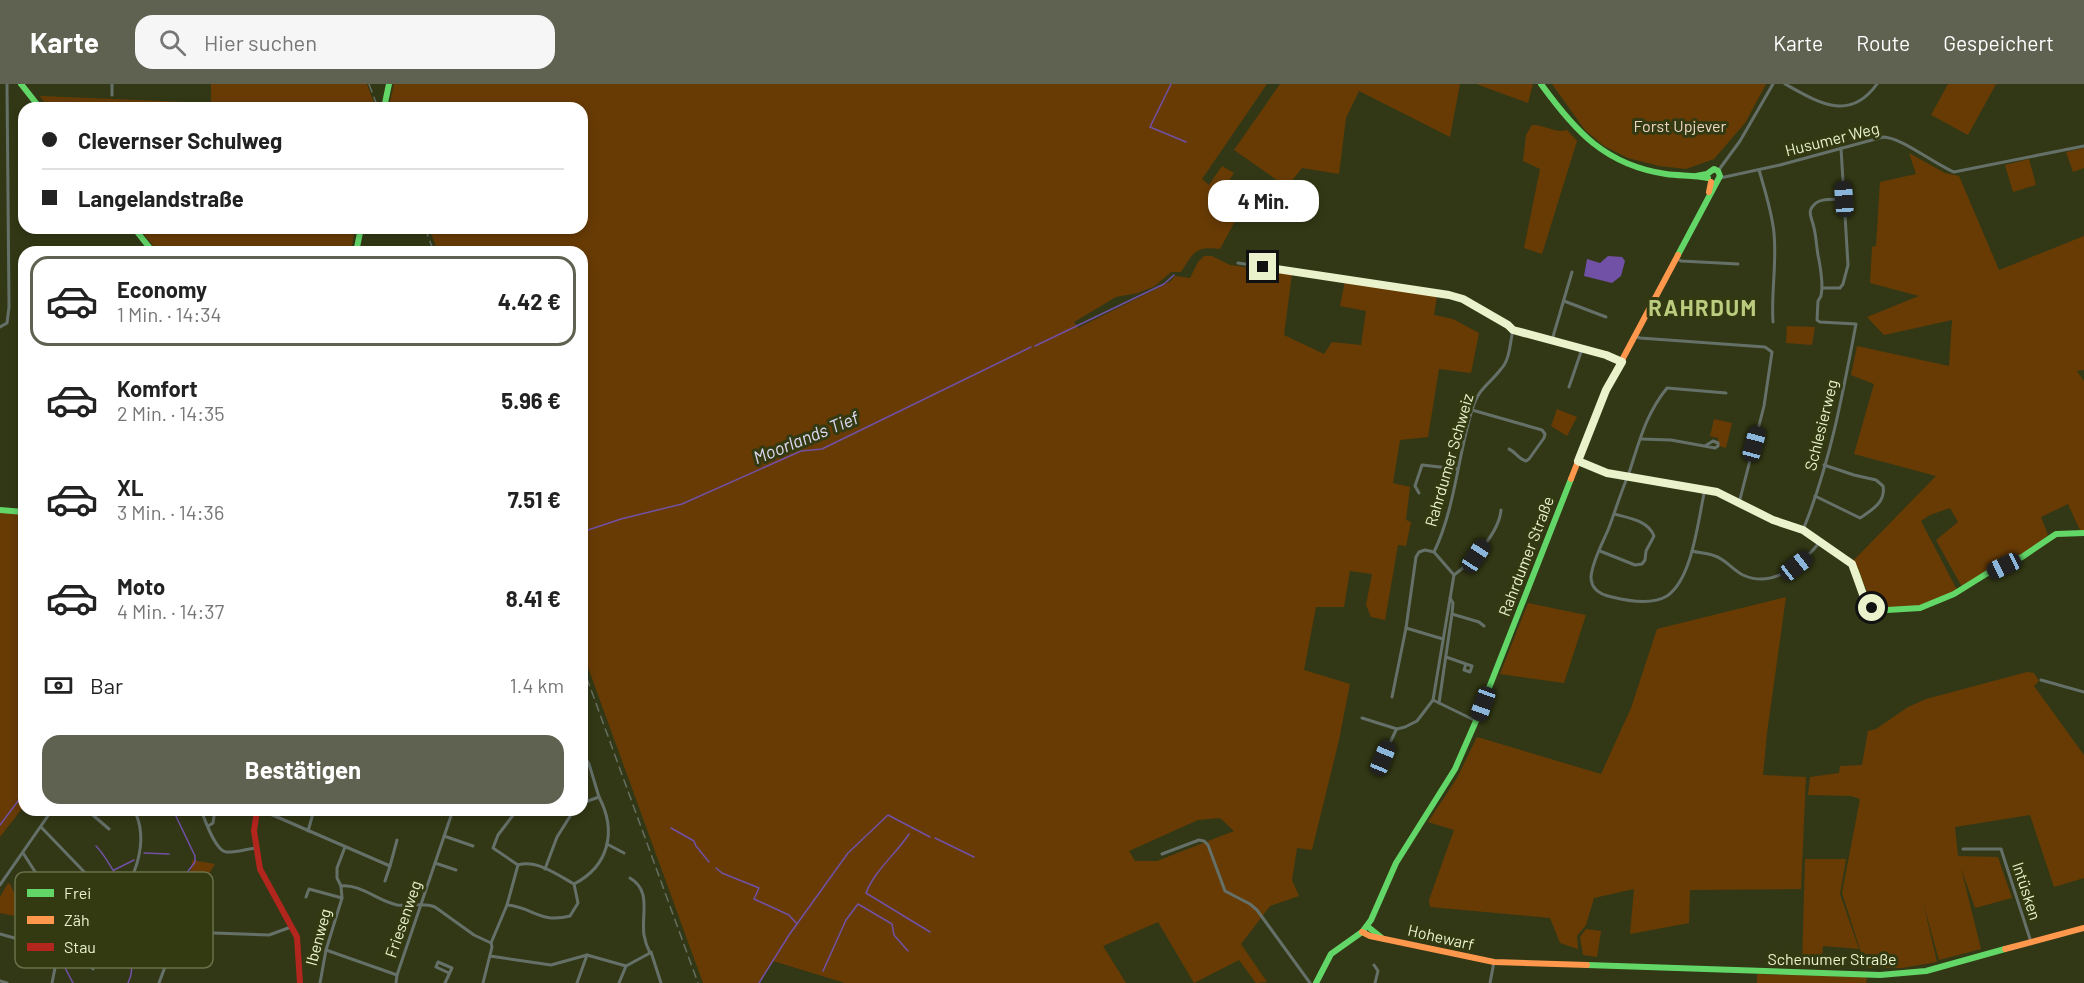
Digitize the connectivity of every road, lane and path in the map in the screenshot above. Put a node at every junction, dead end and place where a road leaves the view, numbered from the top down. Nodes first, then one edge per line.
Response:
1 (7, 84) edge
2 (21, 84) edge
3 (112, 84) edge
4 (389, 84) edge
5 (1541, 84) edge
6 (1773, 84) edge
7 (1785, 84) edge
8 (1877, 84) edge
9 (112, 95) dead end
10 (35, 102) edge
11 (385, 102) edge
12 (2084, 146) edge
13 (1840, 148) junction
14 (1759, 170) junction
15 (1714, 177) junction
16 (1844, 199) junction
17 (139, 234) edge
18 (148, 246) edge
19 (1676, 258) junction
20 (1238, 263) dead end
21 (1738, 264) dead end
22 (1572, 272) dead end
23 (1822, 288) junction
24 (1564, 301) junction
25 (1606, 317) dead end
26 (1773, 322) dead end
27 (0, 327) edge
28 (1513, 330) junction
29 (1635, 336) junction
30 (1552, 340) junction
31 (1582, 349) junction
32 (1622, 362) junction
33 (1569, 387) dead end
34 (1726, 393) dead end
35 (1472, 410) junction
36 (1641, 439) junction
37 (1705, 446) dead end
38 (1509, 449) dead end
39 (1578, 461) junction
40 (1824, 465) junction
41 (1458, 469) junction
42 (1627, 478) junction
43 (1705, 489) junction
44 (1419, 493) dead end
45 (1815, 496) junction
46 (1739, 503) junction
47 (0, 510) edge
48 (1501, 510) dead end
49 (18, 512) edge
50 (1614, 514) junction
51 (1803, 530) junction
52 (2084, 532) edge
53 (1820, 541) junction
54 (1599, 551) junction
55 (1692, 551) junction
56 (1434, 552) junction
57 (1454, 575) junction
58 (1450, 598) junction
59 (1452, 614) junction
60 (1484, 626) dead end
61 (1406, 628) junction
62 (1443, 639) junction
63 (1446, 657) junction
64 (1466, 664) dead end
65 (2041, 681) dead end
66 (2084, 692) edge
67 (1392, 697) dead end
68 (1433, 700) junction
69 (1439, 703) junction
70 (1362, 718) dead end
71 (1476, 721) junction
72 (1397, 729) junction
73 (1383, 758) dead end
74 (588, 762) edge
75 (599, 797) junction
76 (588, 801) edge
77 (48, 816) edge
78 (94, 816) edge
79 (136, 816) edge
80 (204, 816) edge
81 (214, 816) edge
82 (258, 816) edge
83 (273, 816) edge
84 (312, 816) edge
85 (451, 816) edge
86 (511, 816) edge
87 (570, 816) edge
88 (208, 826) junction
89 (41, 827) junction
90 (109, 829) dead end
91 (308, 831) junction
92 (444, 836) junction
93 (397, 840) dead end
94 (608, 844) junction
95 (473, 846) dead end
96 (345, 847) junction
97 (256, 848) junction
98 (1963, 849) dead end
99 (22, 853) junction
100 (624, 853) dead end
101 (1162, 854) dead end
102 (435, 863) junction
103 (518, 865) junction
104 (390, 866) junction
105 (545, 869) junction
106 (456, 870) dead end
107 (35, 872) edge
108 (84, 872) edge
109 (133, 872) edge
110 (630, 878) dead end
111 (385, 881) dead end
112 (574, 884) junction
113 (0, 885) edge
114 (341, 886) junction
115 (306, 897) dead end
116 (342, 898) junction
117 (422, 905) junction
118 (507, 905) junction
119 (291, 926) junction
120 (1368, 926) junction
121 (2084, 928) edge
122 (1362, 932) junction
123 (0, 934) edge
124 (213, 934) edge
125 (15, 938) edge
126 (1382, 938) junction
127 (2031, 942) junction
128 (491, 943) junction
129 (326, 950) junction
130 (650, 952) junction
131 (587, 955) junction
132 (490, 956) junction
133 (1494, 962) junction
134 (1374, 965) dead end
135 (1575, 965) joint
136 (626, 966) junction
137 (55, 968) edge
138 (449, 973) junction
139 (397, 975) junction
140 (0, 981) edge
141 (159, 982) edge
142 (7, 983) edge
143 (52, 983) edge
144 (165, 983) edge
145 (300, 983) edge
146 (320, 983) edge
147 (396, 983) edge
148 (445, 983) edge
149 (483, 983) edge
150 (577, 983) edge
151 (619, 983) edge
152 (661, 983) edge
153 (1310, 983) edge
154 (1316, 983) edge
155 (1376, 983) edge
156 (1490, 983) edge

1 - 27 street
2 - 10 street
3 - 9 street
4 - 11 street
5 - 15 street
6 - 15 street
7 - 8 street
12 - 13 street, Husumer Weg
13 - 14 street, Husumer Weg
13 - 16 street
14 - 15 street, Husumer Weg
14 - 26 street
15 - 19 street, Rahrdumer Straße
16 - 23 street
16 - 23 street
17 - 18 street
19 - 21 street
19 - 29 street, Rahrdumer Straße
20 - 28 street
22 - 24 street
23 - 40 street, Schlesierweg
24 - 25 street
24 - 30 street
28 - 30 street
28 - 35 street, Rahrdumer Schweiz
29 - 32 street, Rahrdumer Straße
29 - 46 street
30 - 31 street
31 - 32 street
31 - 33 street
32 - 39 street, Rahrdumer Straße
34 - 36 street
35 - 38 street
35 - 41 street, Rahrdumer Schweiz
36 - 37 street
36 - 42 street
39 - 42 street
39 - 71 street, Rahrdumer Straße
40 - 45 street, Schlesierweg
40 - 45 street
41 - 44 street
41 - 56 street, Rahrdumer Schweiz
42 - 43 street
42 - 50 street
43 - 46 street
43 - 55 street
45 - 51 street, Schlesierweg
46 - 51 street
47 - 49 street
48 - 57 street
50 - 54 street
50 - 54 street
51 - 53 street
52 - 53 street
53 - 55 street
54 - 55 street
56 - 57 street, Rahrdumer Schweiz
56 - 61 street
57 - 58 street
58 - 59 street
58 - 62 street
59 - 60 street
59 - 63 street
61 - 62 street
61 - 67 street
62 - 68 street
63 - 64 street
63 - 69 street
65 - 66 street
68 - 69 street
68 - 72 street
69 - 71 street
70 - 72 street
71 - 120 street, Rahrdumer Straße
72 - 73 street
74 - 75 street
75 - 76 street
75 - 94 street
77 - 89 street
78 - 90 street
79 - 109 street
80 - 88 street
81 - 88 street
82 - 97 street
83 - 91 street
84 - 91 street
85 - 92 street, Friesenweg
86 - 103 street
87 - 105 street
88 - 97 street
89 - 99 street
89 - 108 street
91 - 96 street
92 - 95 street
92 - 102 street, Friesenweg
93 - 104 street
94 - 100 street
94 - 112 street
96 - 104 street
96 - 114 street, Ibenweg
97 - 119 street
98 - 127 street, Intüsken
99 - 107 street
99 - 113 street
101 - 153 street
102 - 106 street, Friesenweg
102 - 117 street, Friesenweg
103 - 105 street
103 - 118 street
104 - 111 street
105 - 112 street
110 - 130 street
112 - 118 street
114 - 116 street, Ibenweg
114 - 117 street
115 - 116 street, Ibenweg
116 - 129 street, Ibenweg
117 - 128 street
117 - 139 street, Friesenweg
118 - 128 street
119 - 124 street
119 - 145 street
120 - 122 street
120 - 126 street, Hohewarf
121 - 127 street, Schenumer Straße
122 - 126 street, Hohewarf
122 - 154 street
123 - 125 street
126 - 133 street, Hohewarf
127 - 135 street, Schenumer Straße
128 - 132 street
129 - 139 street
129 - 146 street, Ibenweg
130 - 136 street
130 - 152 street
131 - 132 street
131 - 136 street
131 - 150 street
132 - 149 street
133 - 135 street, Hohewarf
133 - 156 street, Hohewarf
134 - 155 street
136 - 151 street
137 - 143 street
138 - 138 street
138 - 148 street
139 - 147 street, Friesenweg
140 - 142 street
141 - 144 street

